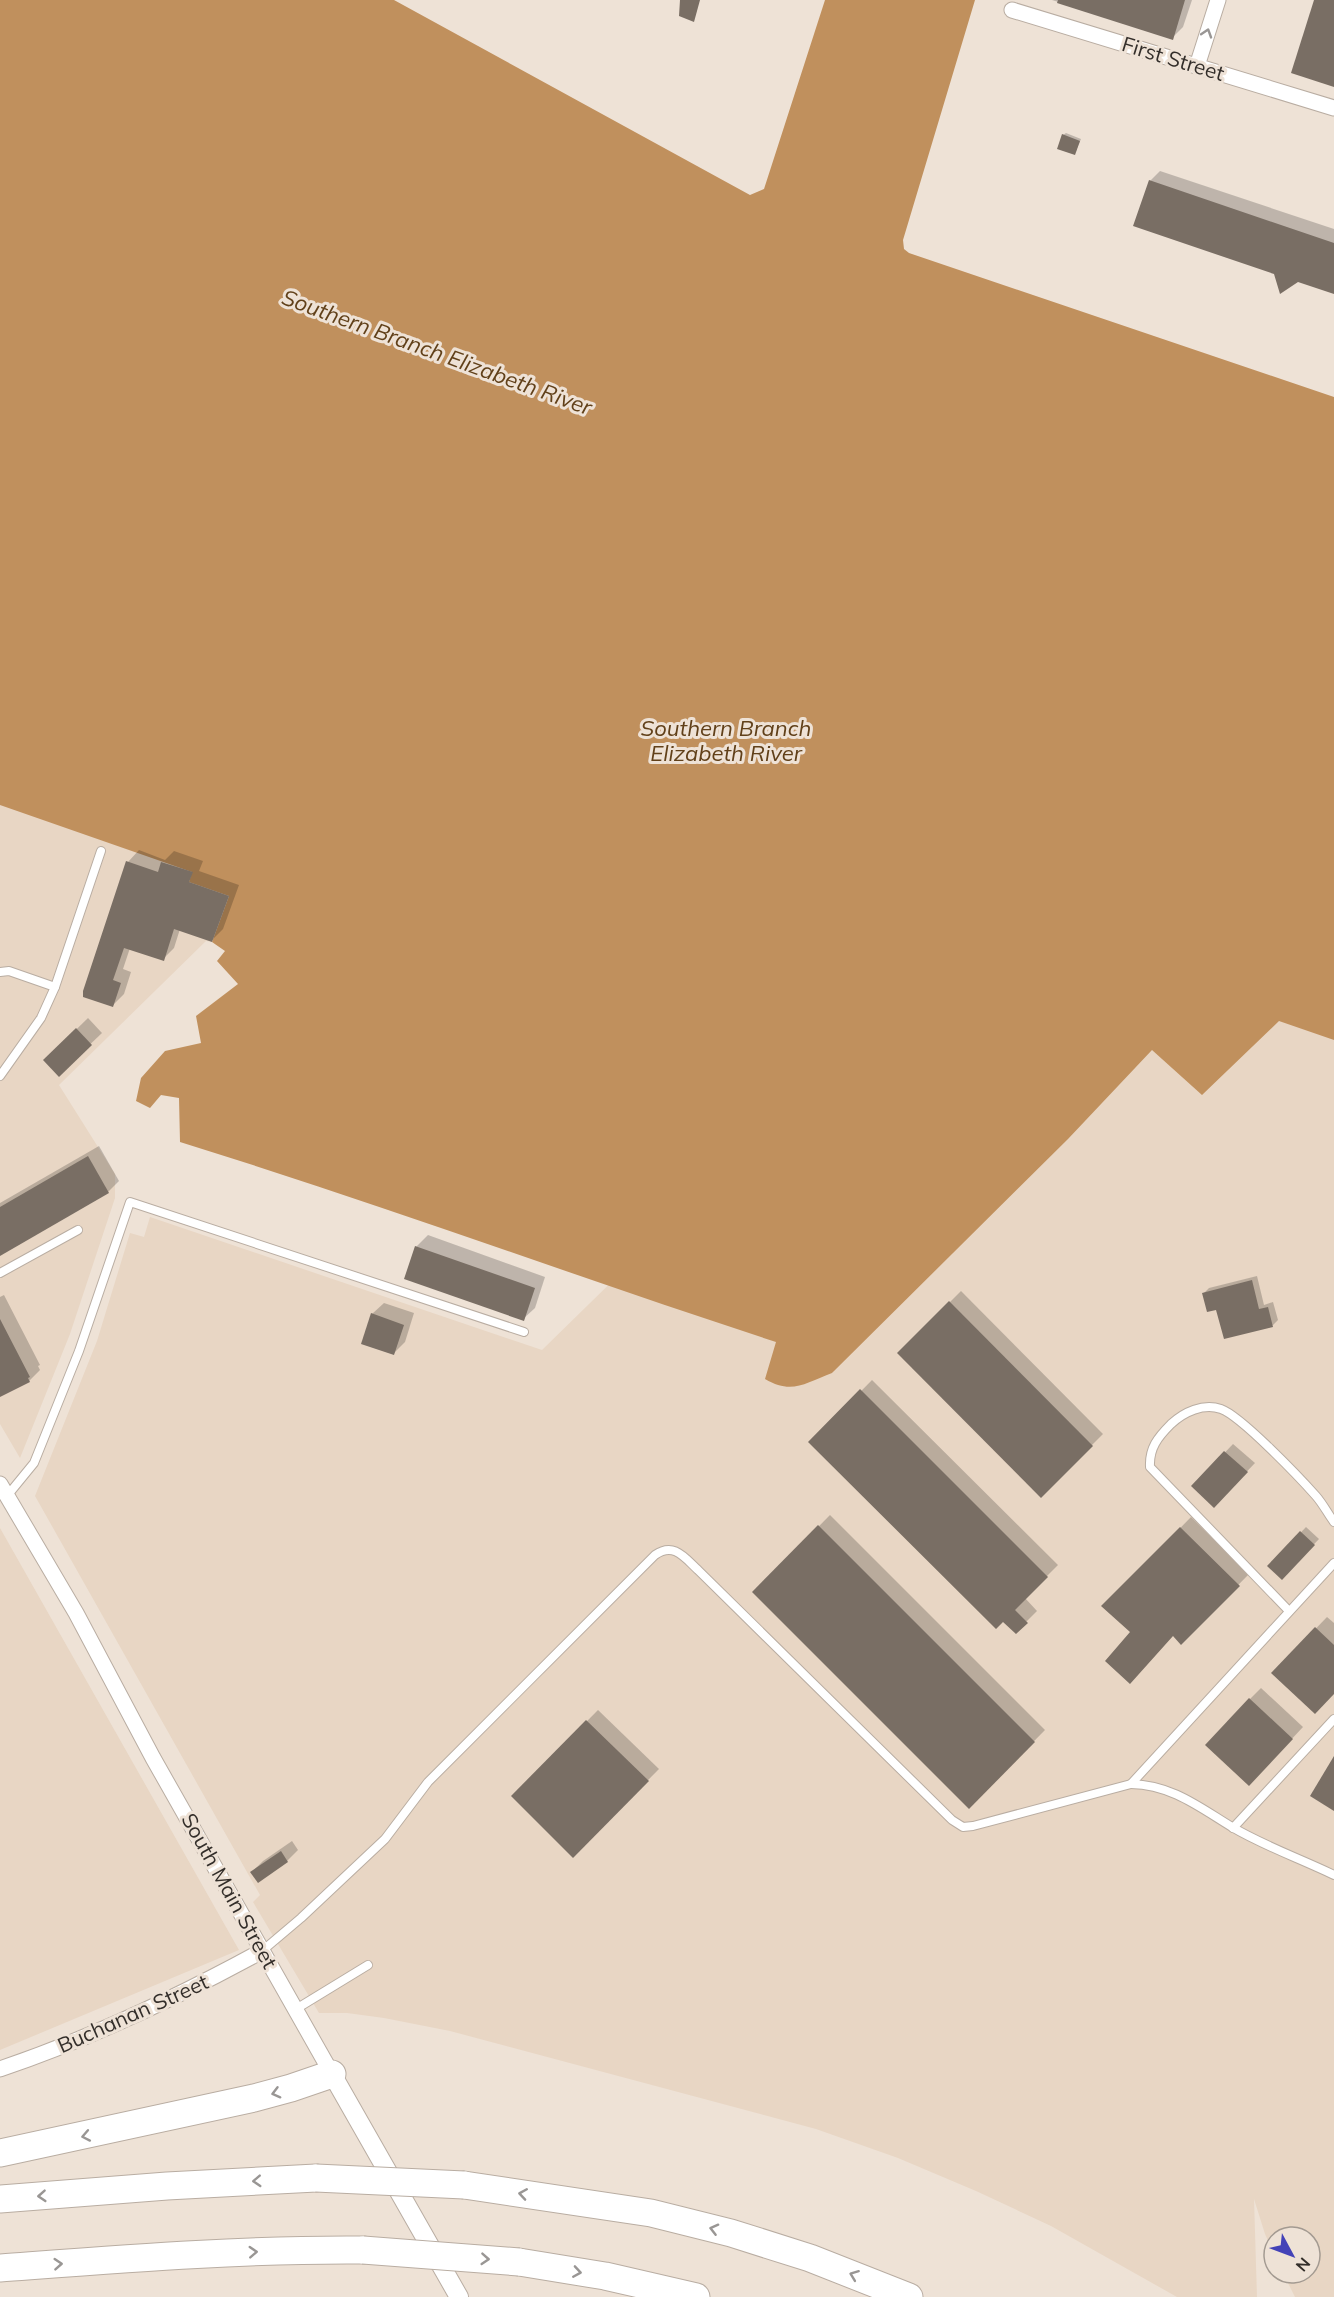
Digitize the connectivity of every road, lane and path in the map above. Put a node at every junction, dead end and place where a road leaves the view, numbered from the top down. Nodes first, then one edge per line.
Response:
1 (1218, 0) edge
2 (1013, 5) edge
3 (1197, 66) junction
4 (1334, 108) edge
5 (102, 851) dead end
6 (0, 972) edge
7 (55, 987) junction
8 (0, 1076) edge
9 (78, 1230) dead end
10 (0, 1274) edge
11 (524, 1332) dead end
12 (3, 1490) edge
13 (1334, 1522) edge
14 (1334, 1563) edge
15 (1289, 1611) junction
16 (1334, 1719) edge
17 (1131, 1784) junction
18 (1233, 1828) junction
19 (1334, 1875) edge
20 (262, 1951) junction
21 (368, 1965) dead end
22 (296, 2009) junction
23 (0, 2069) edge
24 (332, 2074) junction
25 (0, 2153) edge
26 (0, 2199) edge
27 (0, 2268) edge
28 (459, 2297) edge
29 (696, 2297) edge
30 (909, 2297) edge

3 -> 1 street
2 - 3 street, First Street
3 - 4 street, First Street
5 - 7 lane
6 - 7 lane
7 - 8 lane
9 - 10 lane
11 - 12 lane
12 - 20 street, South Main Street
13 - 15 lane
14 - 15 lane
15 - 17 lane
16 - 18 lane
17 - 18 lane
17 - 20 lane
18 - 19 lane
20 - 22 street, South Main Street
20 - 23 street, Buchanan Street
21 - 22 lane
22 - 24 street, South Main Street
24 -> 25 highway
24 - 28 street, South Main Street
30 -> 26 highway, bridge
27 -> 29 highway, bridge

